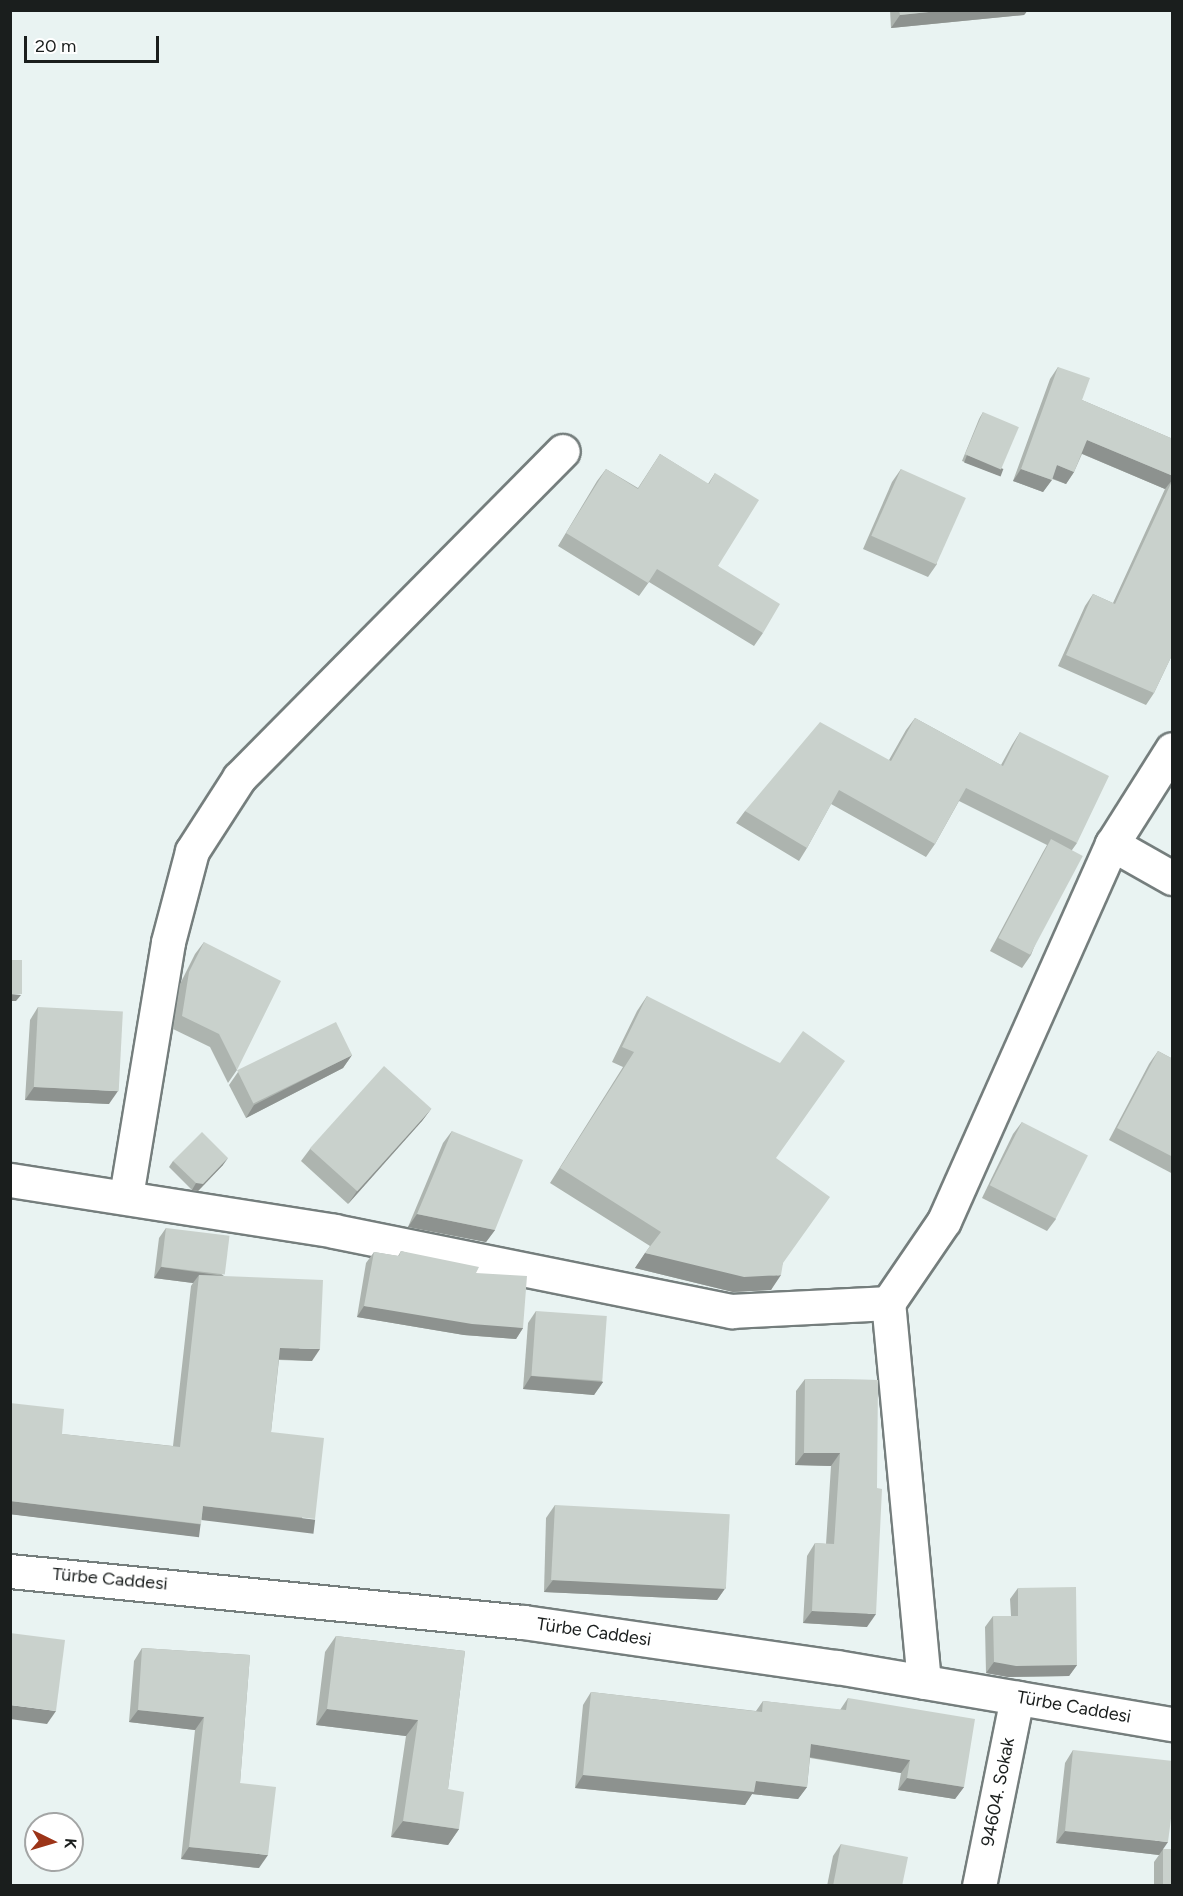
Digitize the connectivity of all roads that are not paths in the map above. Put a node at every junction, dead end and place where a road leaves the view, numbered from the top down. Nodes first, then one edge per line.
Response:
1 (563, 452) dead end
2 (1173, 749) edge
3 (1112, 844) junction
4 (1173, 878) edge
5 (10, 1180) edge
6 (126, 1196) junction
7 (888, 1303) junction
8 (10, 1571) edge
9 (924, 1682) junction
10 (1017, 1698) junction
11 (1173, 1724) edge
12 (979, 1886) edge

1 - 6 street
2 - 3 street
3 - 4 street
3 - 7 street
5 - 6 street
6 - 7 street
7 - 9 street
8 - 9 street, Türbe Caddesi
9 - 10 street, Türbe Caddesi
10 - 11 street, Türbe Caddesi
10 - 12 street, 94604. Sokak

